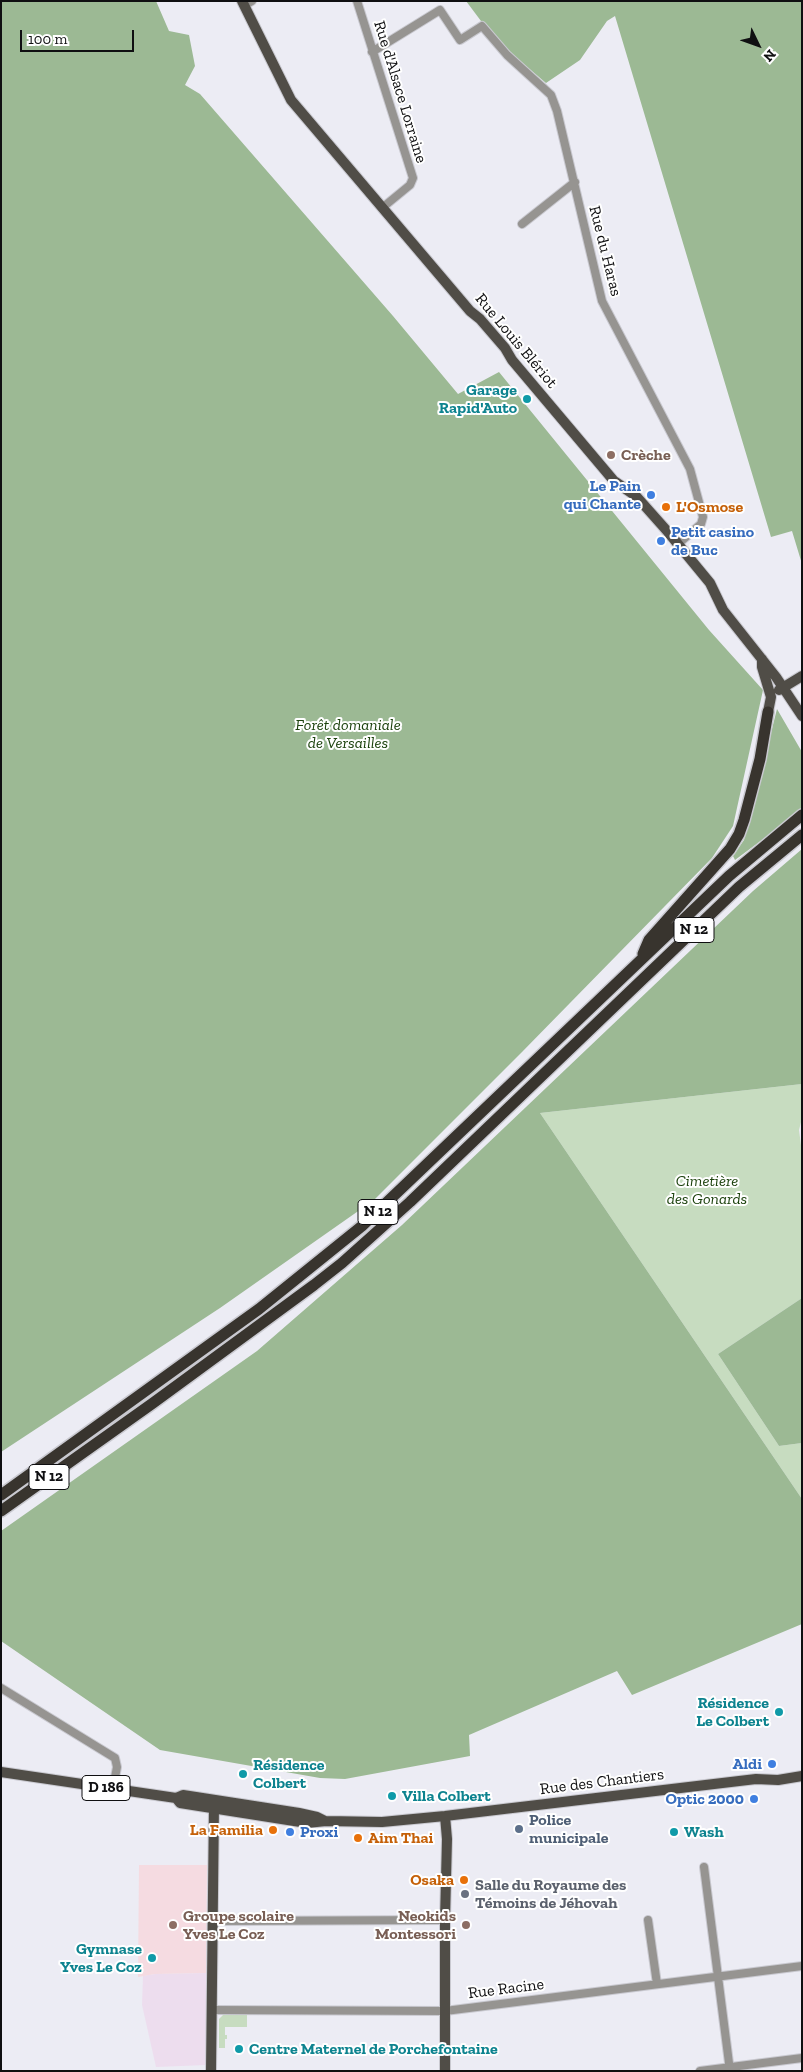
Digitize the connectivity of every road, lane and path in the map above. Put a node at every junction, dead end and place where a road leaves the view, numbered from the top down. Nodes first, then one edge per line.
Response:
1 (357, 1) edge
2 (246, 2) edge
3 (372, 52) junction
4 (575, 182) junction
5 (382, 208) junction
6 (522, 224) dead end
7 (678, 544) junction
8 (762, 658) junction
9 (802, 676) edge
10 (784, 687) junction
11 (771, 697) junction
12 (768, 712) joint
13 (802, 716) edge
14 (802, 815) edge
15 (802, 835) edge
16 (640, 960) junction
17 (1, 1495) edge
18 (1, 1511) edge
19 (1, 1688) edge
20 (802, 1770) edge
21 (1, 1772) edge
22 (763, 1778) junction
23 (802, 1778) edge
24 (113, 1788) junction
25 (214, 1805) junction
26 (445, 1816) junction
27 (704, 1867) dead end
28 (445, 1920) junction
29 (648, 1920) dead end
30 (213, 1921) junction
31 (802, 1966) edge
32 (718, 1977) junction
33 (656, 1984) junction
34 (212, 2010) junction
35 (445, 2011) junction
36 (802, 2058) edge
37 (730, 2069) edge
38 (211, 2071) edge
39 (445, 2071) edge
40 (700, 2071) edge

1 - 3 street, Rue d'Alsace Lorraine
2 - 5 main road, Rue Louis Blériot
3 - 4 street, Rue du Haras
3 - 5 street, Rue d'Alsace Lorraine
4 - 6 street
4 - 7 street, Rue du Haras
5 - 7 main road, Rue Louis Blériot
7 - 8 main road, Rue Louis Blériot
8 - 10 main road, Rue Louis Blériot
8 - 11 main road
9 - 10 main road
10 - 11 main road
10 - 13 main road, Rue Louis Blériot
11 - 12 main road
12 - 16 highway
14 - 16 highway, N 12
15 - 18 highway, N 12
16 - 17 highway, N 12
19 - 24 street
20 - 22 main road, Rue des Chantiers / D 186
21 - 24 main road, D 186
22 - 23 main road, Rue des Chantiers / D 186
22 - 26 main road, Rue des Chantiers / D 186
24 - 25 main road, D 186
25 - 26 main road, D 186
25 - 30 main road
26 - 28 main road
27 - 32 street
28 - 30 street
28 - 35 main road
29 - 33 street
30 - 34 main road
31 - 32 street, Rue Racine
32 - 33 street, Rue Racine
32 - 37 street
33 - 35 street, Rue Racine
34 - 35 street, Rue Racine
34 - 38 main road
35 - 39 main road
36 - 37 street
37 - 40 street

